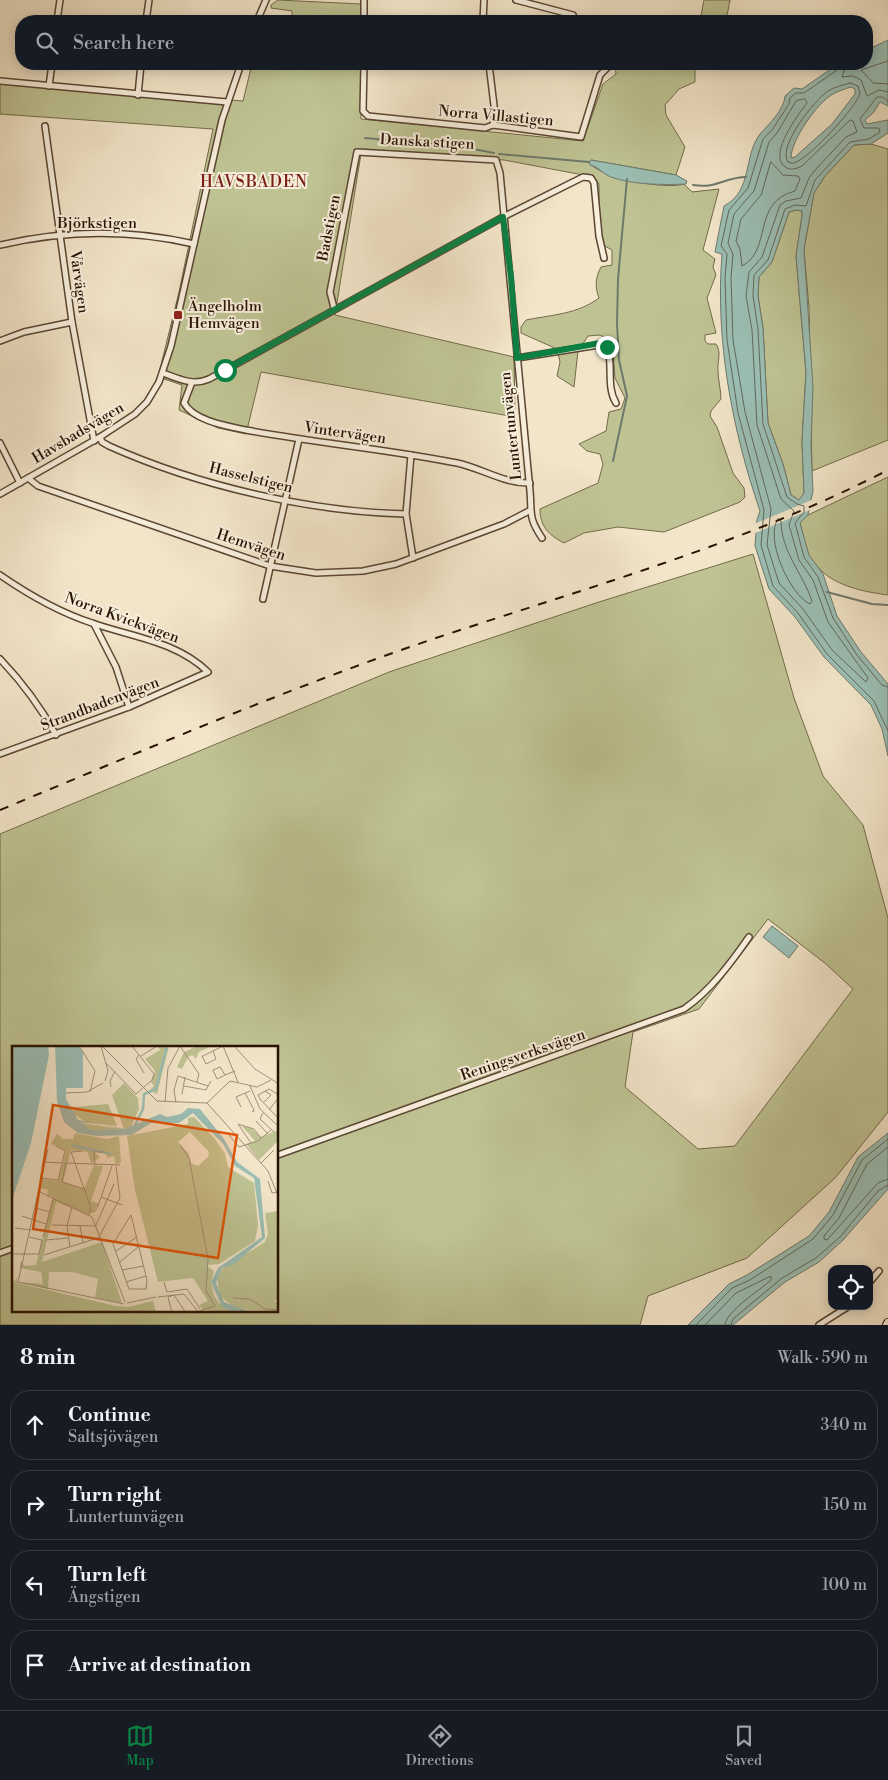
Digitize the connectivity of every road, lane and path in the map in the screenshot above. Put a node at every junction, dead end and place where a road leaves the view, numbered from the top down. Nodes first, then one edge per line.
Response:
1 (60, 0) edge
2 (150, 0) edge
3 (364, 0) edge
4 (484, 0) edge
5 (516, 0) edge
6 (263, 1) edge
7 (58, 15) edge
8 (147, 15) edge
9 (259, 15) edge
10 (364, 15) edge
11 (484, 15) edge
12 (573, 15) dead end
13 (51, 70) edge
14 (140, 70) edge
15 (239, 70) edge
16 (364, 70) edge
17 (490, 70) edge
18 (606, 70) edge
19 (0, 81) edge
20 (49, 86) junction
21 (138, 95) junction
22 (227, 102) junction
23 (493, 125) junction
24 (45, 126) dead end
25 (358, 152) joint
26 (496, 160) joint
27 (503, 217) junction
28 (59, 234) junction
29 (194, 244) junction
30 (0, 245) edge
31 (604, 258) dead end
32 (334, 308) junction
33 (72, 322) junction
34 (0, 342) edge
35 (517, 358) junction
36 (162, 373) junction
37 (192, 382) junction
38 (616, 403) dead end
39 (100, 438) junction
40 (298, 439) junction
41 (94, 440) junction
42 (0, 443) edge
43 (411, 455) junction
44 (28, 478) junction
45 (20, 483) junction
46 (530, 483) junction
47 (0, 494) edge
48 (285, 501) junction
49 (529, 511) junction
50 (406, 514) junction
51 (542, 538) dead end
52 (413, 558) junction
53 (270, 566) junction
54 (0, 574) edge
55 (263, 599) dead end
56 (94, 624) junction
57 (0, 659) edge
58 (208, 672) joint
59 (129, 707) junction
60 (56, 735) junction
61 (0, 754) edge
62 (749, 937) dead end
63 (279, 1155) edge
64 (12, 1249) edge
65 (0, 1253) edge
66 (879, 1271) dead end
67 (873, 1278) edge
68 (843, 1310) edge
69 (819, 1325) edge

1 - 7 street
2 - 8 street
3 - 10 street
4 - 11 street
5 - 12 street
6 - 9 street
13 - 20 street
14 - 21 street
15 - 22 street, Havsbadsvägen
16 - 23 street, Norra Villastigen
17 - 23 street
18 - 23 street, Norra Villastigen
19 - 20 street
20 - 21 street
21 - 22 street
22 - 29 street, Havsbadsvägen
24 - 28 street, Vårvägen
25 - 26 street, Danska stigen
25 - 32 street, Badstigen
26 - 27 street, Luntertunvägen
27 - 31 street
27 - 32 street
27 - 35 street, Luntertunvägen
28 - 29 street, Björkstigen
28 - 30 street, Björkstigen
28 - 33 street, Vårvägen
29 - 36 street, Havsbadsvägen
32 - 37 street
33 - 34 street
33 - 41 street, Vårvägen
35 - 38 street
35 - 46 street, Luntertunvägen
36 - 37 street
36 - 39 street, Havsbadsvägen
37 - 40 street, Vintervägen
39 - 41 street, Havsbadsvägen
39 - 48 street, Hasselstigen
40 - 43 street, Vintervägen
40 - 48 street
41 - 44 street, Havsbadsvägen
42 - 45 street
43 - 46 street, Vintervägen
43 - 50 street
44 - 45 street, Havsbadsvägen
44 - 53 street, Hemvägen
45 - 47 street, Havsbadsvägen
46 - 49 street, Luntertunvägen
48 - 50 street, Hasselstigen
48 - 53 street
49 - 51 street
49 - 52 street, Hemvägen
50 - 52 street
52 - 53 street, Hemvägen
53 - 55 street
54 - 56 street, Norra Kvickvägen
56 - 58 street, Norra Kvickvägen
56 - 59 street
57 - 60 street
58 - 59 street, Strandbadenvägen
59 - 60 street, Strandbadenvägen
60 - 61 street, Strandbadenvägen
62 - 63 street, Reningsverksvägen
64 - 65 street
66 - 67 street
68 - 69 street

